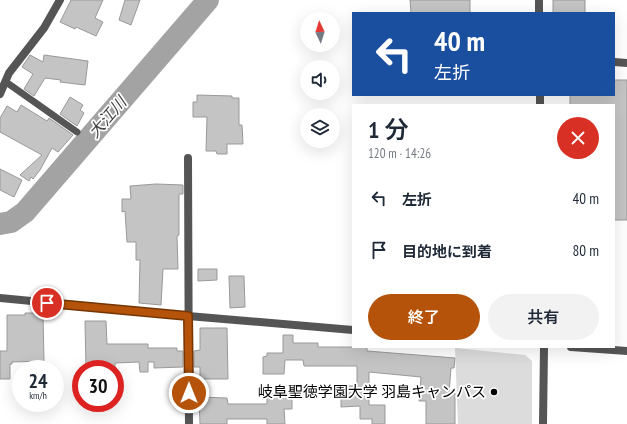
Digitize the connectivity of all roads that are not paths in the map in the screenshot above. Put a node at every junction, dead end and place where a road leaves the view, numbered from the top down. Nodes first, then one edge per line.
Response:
1 (60, 0) edge
2 (539, 0) edge
3 (539, 12) edge
4 (615, 62) edge
5 (627, 63) edge
6 (6, 82) junction
7 (0, 94) edge
8 (77, 132) dead end
9 (188, 158) dead end
10 (0, 298) edge
11 (188, 316) junction
12 (352, 330) edge
13 (544, 348) edge
14 (585, 348) edge
15 (627, 351) edge
16 (189, 424) edge
17 (543, 424) edge

1 - 6 street
2 - 3 street
4 - 5 street
6 - 7 street
6 - 8 lane
9 - 11 street
10 - 11 street
11 - 12 street
11 - 16 street
13 - 17 street
14 - 15 street

